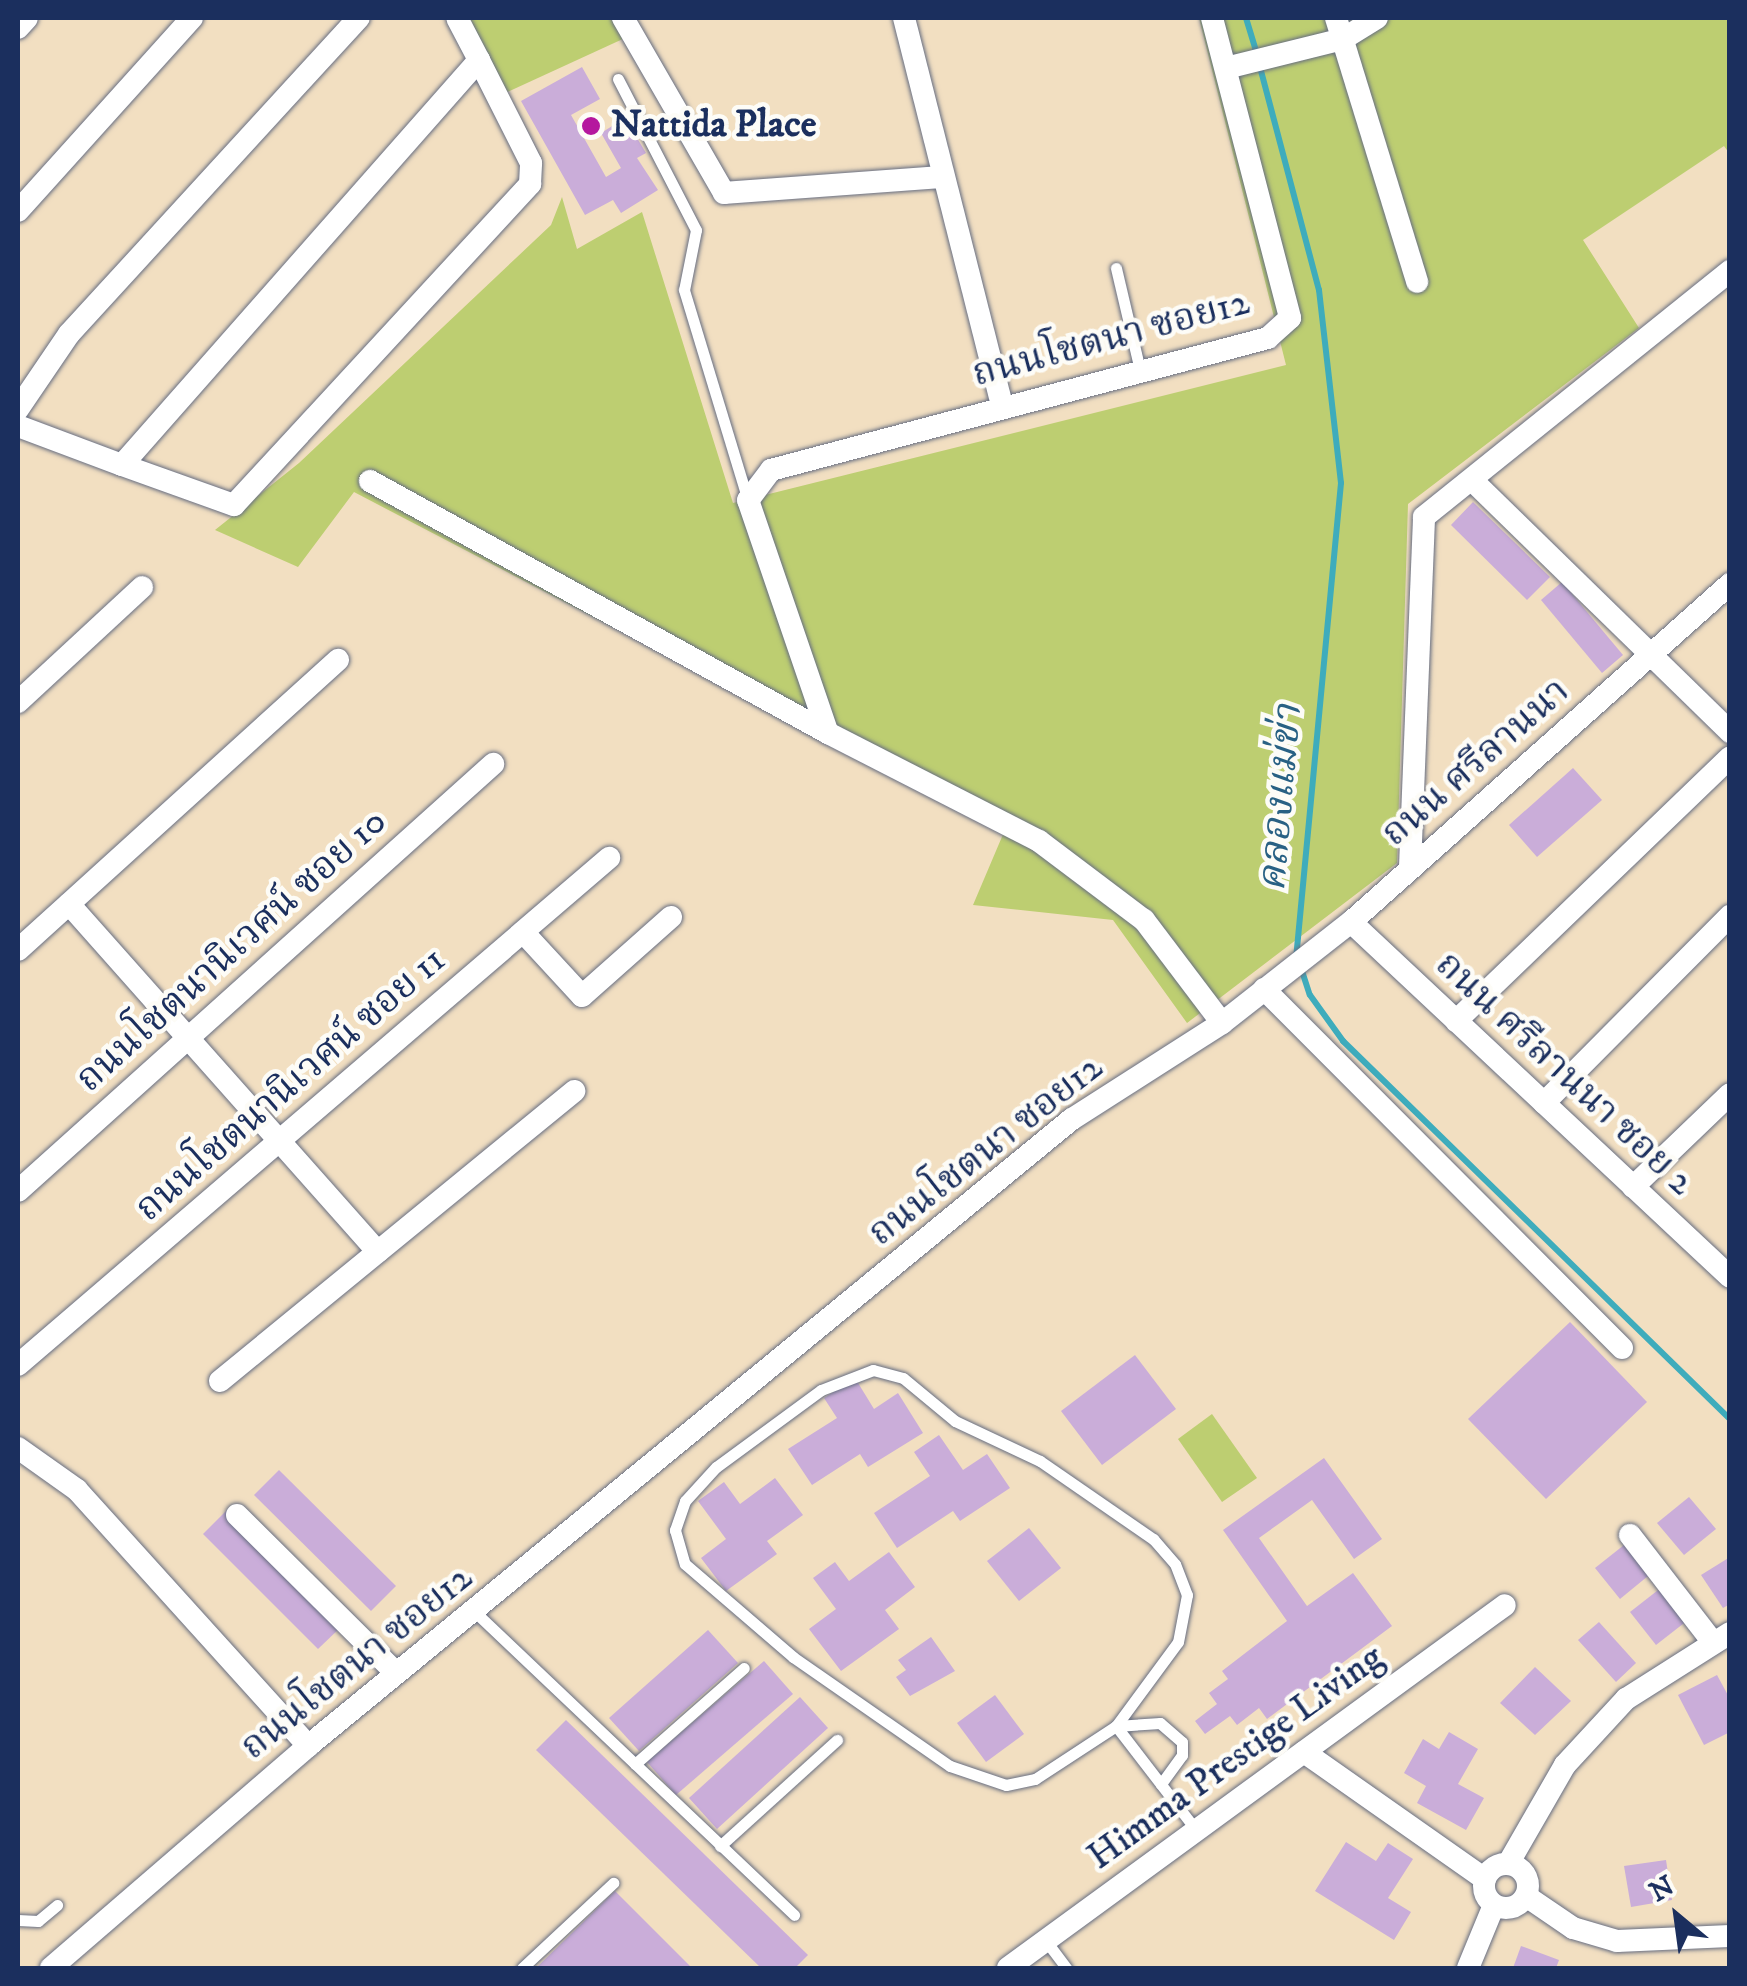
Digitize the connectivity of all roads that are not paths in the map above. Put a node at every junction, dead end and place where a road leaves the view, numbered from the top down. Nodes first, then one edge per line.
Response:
1 (27, 18) edge
2 (192, 18) edge
3 (359, 18) edge
4 (457, 18) edge
5 (623, 18) edge
6 (904, 18) edge
7 (1212, 18) edge
8 (1377, 18) edge
9 (18, 28) edge
10 (1339, 28) edge
11 (479, 60) junction
12 (1234, 66) junction
13 (618, 80) dead end
14 (940, 177) junction
15 (18, 212) edge
16 (1116, 268) dead end
17 (1730, 271) edge
18 (1417, 282) dead end
19 (1140, 370) junction
20 (1002, 404) junction
21 (18, 409) edge
22 (18, 426) edge
23 (122, 465) junction
24 (370, 480) dead end
25 (1472, 480) junction
26 (748, 500) junction
27 (1730, 584) edge
28 (142, 587) dead end
29 (1650, 658) junction
30 (338, 660) dead end
31 (18, 702) edge
32 (1730, 732) edge
33 (828, 733) junction
34 (1730, 757) edge
35 (493, 764) dead end
36 (609, 858) dead end
37 (1410, 868) junction
38 (69, 904) junction
39 (1730, 916) edge
40 (671, 917) dead end
41 (1351, 922) junction
42 (523, 932) junction
43 (18, 950) edge
44 (1264, 989) junction
45 (1456, 1021) junction
46 (1222, 1024) junction
47 (188, 1038) junction
48 (574, 1091) dead end
49 (1730, 1094) edge
50 (1544, 1103) junction
51 (279, 1141) junction
52 (1633, 1187) junction
53 (18, 1191) edge
54 (378, 1252) junction
55 (1729, 1275) edge
56 (1622, 1348) dead end
57 (18, 1366) edge
58 (220, 1380) dead end
59 (18, 1448) edge
60 (237, 1514) dead end
61 (1630, 1536) dead end
62 (1505, 1605) dead end
63 (475, 1612) junction
64 (1720, 1637) edge
65 (744, 1668) dead end
66 (396, 1673) junction
67 (1116, 1726) junction
68 (837, 1740) dead end
69 (308, 1746) junction
70 (1304, 1752) junction
71 (635, 1764) junction
72 (1161, 1784) junction
73 (1196, 1831) junction
74 (720, 1846) junction
75 (1508, 1864) junction
76 (1485, 1880) junction
77 (613, 1883) dead end
78 (1526, 1896) junction
79 (57, 1904) dead end
80 (1494, 1905) junction
81 (794, 1916) dead end
82 (18, 1920) edge
83 (1730, 1936) edge
84 (1046, 1941) junction
85 (50, 1968) edge
86 (522, 1968) edge
87 (1008, 1968) edge
88 (1066, 1968) edge
89 (1468, 1968) edge

1 - 9 street
2 - 15 street
3 - 21 street
4 - 11 street
5 - 14 street
6 - 14 street
7 - 12 street, ถนนโชตนา ซอย12
8 - 10 street
10 - 12 street
10 - 18 street
11 - 23 street
11 - 23 street
12 - 19 street, ถนนโชตนา ซอย12
13 - 26 lane
14 - 20 street
16 - 19 lane
17 - 25 street
19 - 20 street, ถนนโชตนา ซอย12
20 - 26 street, ถนนโชตนา ซอย12
22 - 23 street
24 - 33 street
25 - 29 street
25 - 37 street
26 - 33 street
27 - 29 street, ถนน ศรีลานนา
28 - 31 street
29 - 32 street
29 - 37 street, ถนน ศรีลานนา
30 - 38 street
33 - 46 street
34 - 45 street
35 - 47 street, ถนนโชตนานิเวศน์ ซอย 10
36 - 42 street, ถนนโชตนานิเวศน์ ซอย 11
37 - 41 street, ถนน ศรีลานนา
38 - 43 street
38 - 47 street
39 - 50 street
40 - 42 street
41 - 44 street, ถนน ศรีลานนา
41 - 45 street, ถนน ศรีลานนา ซอย 2
42 - 51 street, ถนนโชตนานิเวศน์ ซอย 11
44 - 46 street, ถนนโชตนา ซอย12
44 - 56 street
45 - 50 street, ถนน ศรีลานนา ซอย 2
46 - 63 street, ถนนโชตนา ซอย12
47 - 51 street
47 - 53 street, ถนนโชตนานิเวศน์ ซอย 10
48 - 54 street
49 - 52 street
50 - 52 street, ถนน ศรีลานนา ซอย 2
51 - 54 street
51 - 57 street, ถนนโชตนานิเวศน์ ซอย 11
52 - 55 street, ถนน ศรีลานนา ซอย 2
54 - 58 street
59 - 69 street
60 - 66 street
61 - 64 street
62 - 70 street, Himma Prestige Living
63 - 66 street, ถนนโชตนา ซอย12
63 - 71 lane
64 - 75 street
65 - 71 lane
66 - 69 street, ถนนโชตนา ซอย12
67 - 67 lane
67 - 72 lane
67 - 72 lane
68 - 74 lane
69 - 85 street, ถนนโชตนา ซอย12
70 - 73 street, Himma Prestige Living
70 - 76 street
71 - 74 lane
72 - 73 lane
73 - 84 street, Himma Prestige Living
74 - 81 lane
75 - 76 street
75 - 78 street
76 - 80 street
77 - 86 lane
78 - 80 street
78 - 83 street
79 - 82 lane
80 - 89 street
84 - 87 street, Himma Prestige Living
84 - 88 lane

